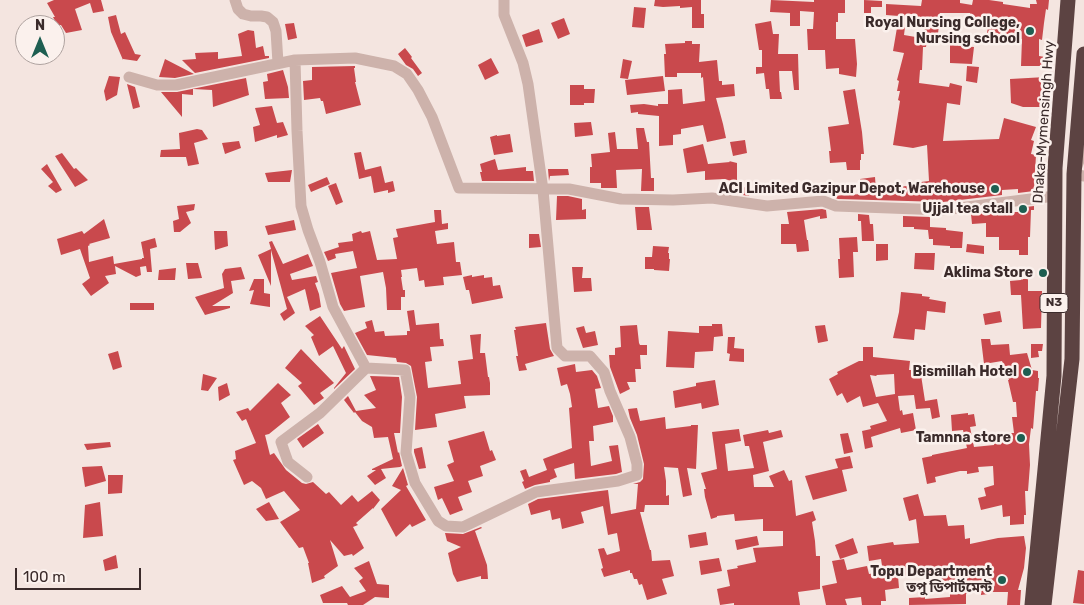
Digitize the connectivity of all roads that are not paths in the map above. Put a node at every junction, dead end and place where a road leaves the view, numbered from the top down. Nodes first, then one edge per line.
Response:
1 (235, 0) edge
2 (504, 0) edge
3 (1068, 0) edge
4 (1084, 54) edge
5 (295, 60) junction
6 (278, 63) junction
7 (129, 77) dead end
8 (1084, 148) edge
9 (1079, 175) edge
10 (543, 190) junction
11 (1055, 196) junction
12 (1078, 359) edge
13 (366, 368) junction
14 (307, 477) dead end
15 (1035, 605) edge

1 - 6 street
2 - 10 street
3 - 11 highway, Dhaka-Mymensingh Hwy / N3
4 - 9 highway, Dhaka-Mymensingh Hwy / N3
5 - 6 street
5 - 10 street
5 - 13 street
6 - 7 street
8 - 9 street
9 - 12 highway, Dhaka-Mymensingh Hwy / N3
10 - 11 street
10 - 13 street
11 - 15 highway, Dhaka-Mymensingh Hwy / N3
12 - 15 highway, Dhaka-Mymensingh Hwy / N3
13 - 14 street

